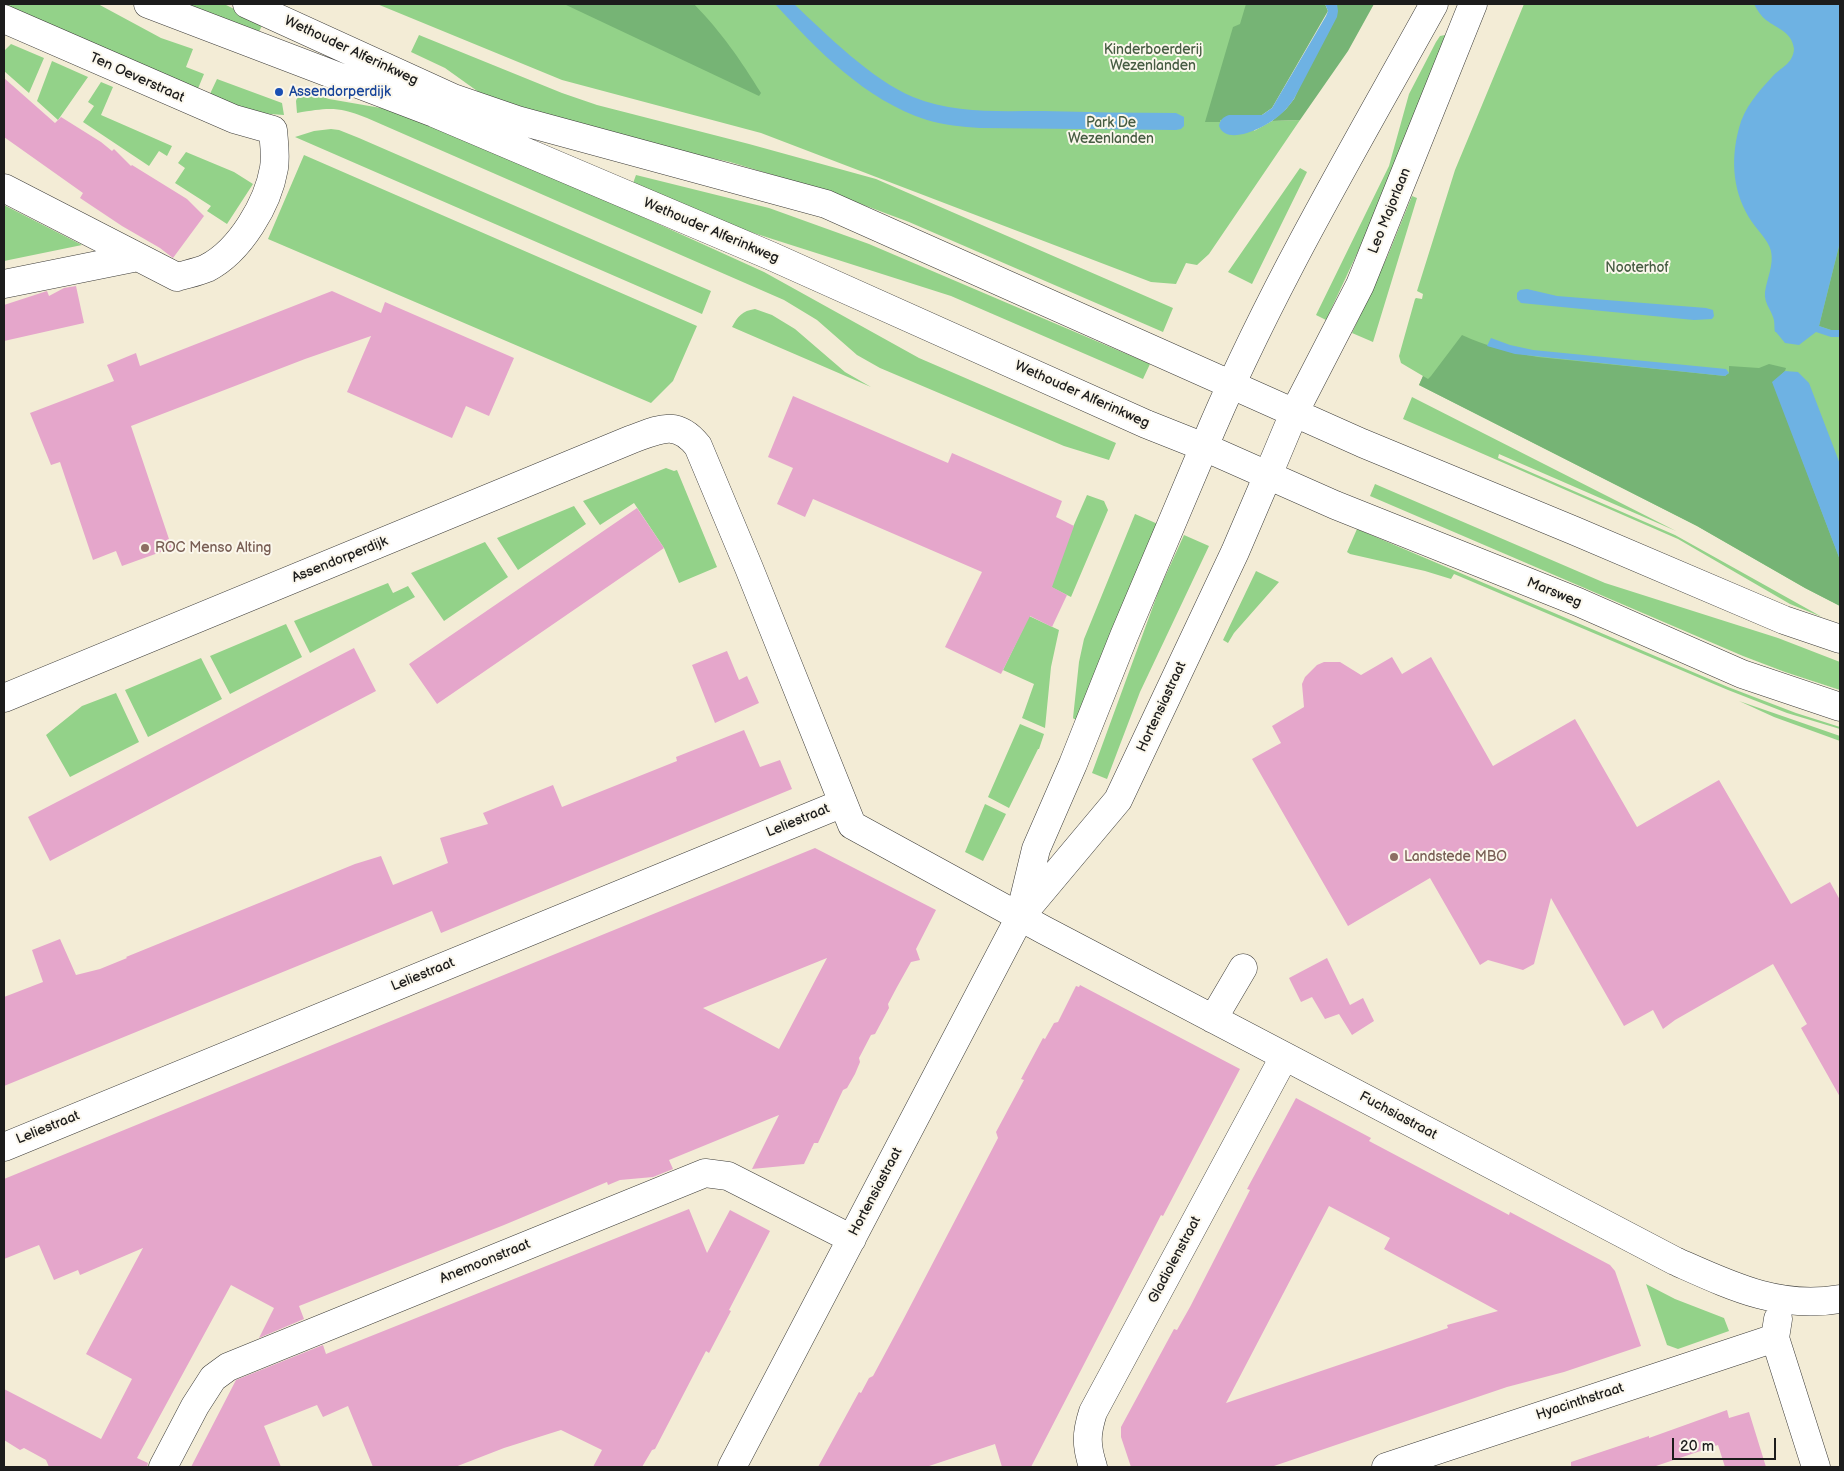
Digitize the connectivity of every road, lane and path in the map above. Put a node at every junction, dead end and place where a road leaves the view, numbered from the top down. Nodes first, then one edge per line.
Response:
1 (148, 4) edge
2 (247, 4) edge
3 (1434, 4) edge
4 (1473, 4) edge
5 (4, 19) edge
6 (4, 188) edge
7 (138, 257) junction
8 (4, 284) edge
9 (1230, 385) junction
10 (1294, 413) junction
11 (677, 429) joint
12 (1204, 447) junction
13 (1268, 476) junction
14 (1840, 639) edge
15 (4, 698) edge
16 (1840, 707) edge
17 (843, 803) junction
18 (1020, 917) junction
19 (1243, 968) dead end
20 (1213, 1019) junction
21 (1284, 1057) junction
22 (4, 1146) edge
23 (852, 1239) junction
24 (1840, 1299) edge
25 (1782, 1300) junction
26 (1775, 1338) junction
27 (163, 1467) edge
28 (732, 1467) edge
29 (1093, 1467) edge
30 (1386, 1467) edge
31 (1816, 1467) edge

1 - 12 street, Wethouder Alferinkweg
2 - 9 street, Wethouder Alferinkweg
3 - 9 street
4 - 10 street, Leo Majorlaan
5 - 7 street, Ten Oeverstraat
6 - 7 street
7 - 8 street
9 - 10 street, Wethouder Alferinkweg
9 - 12 street, Hortensiastraat
10 - 13 street, Leo Majorlaan
10 - 14 street
11 - 15 street, Assendorperdijk
11 - 17 street, Leliestraat
12 - 13 street, Wethouder Alferinkweg
12 - 18 street, Hortensiastraat
13 - 16 street, Marsweg
13 - 18 street, Hortensiastraat
17 - 18 street, Leliestraat
17 - 22 street, Leliestraat
18 - 20 street, Fuchsiastraat
18 - 23 street, Hortensiastraat
19 - 20 street
20 - 21 street, Fuchsiastraat
21 - 25 street, Fuchsiastraat
21 - 29 street, Gladiolenstraat
23 - 27 street, Anemoonstraat
23 - 28 street, Hortensiastraat
24 - 25 street
25 - 26 street
26 - 30 street, Hyacinthstraat
26 - 31 street

